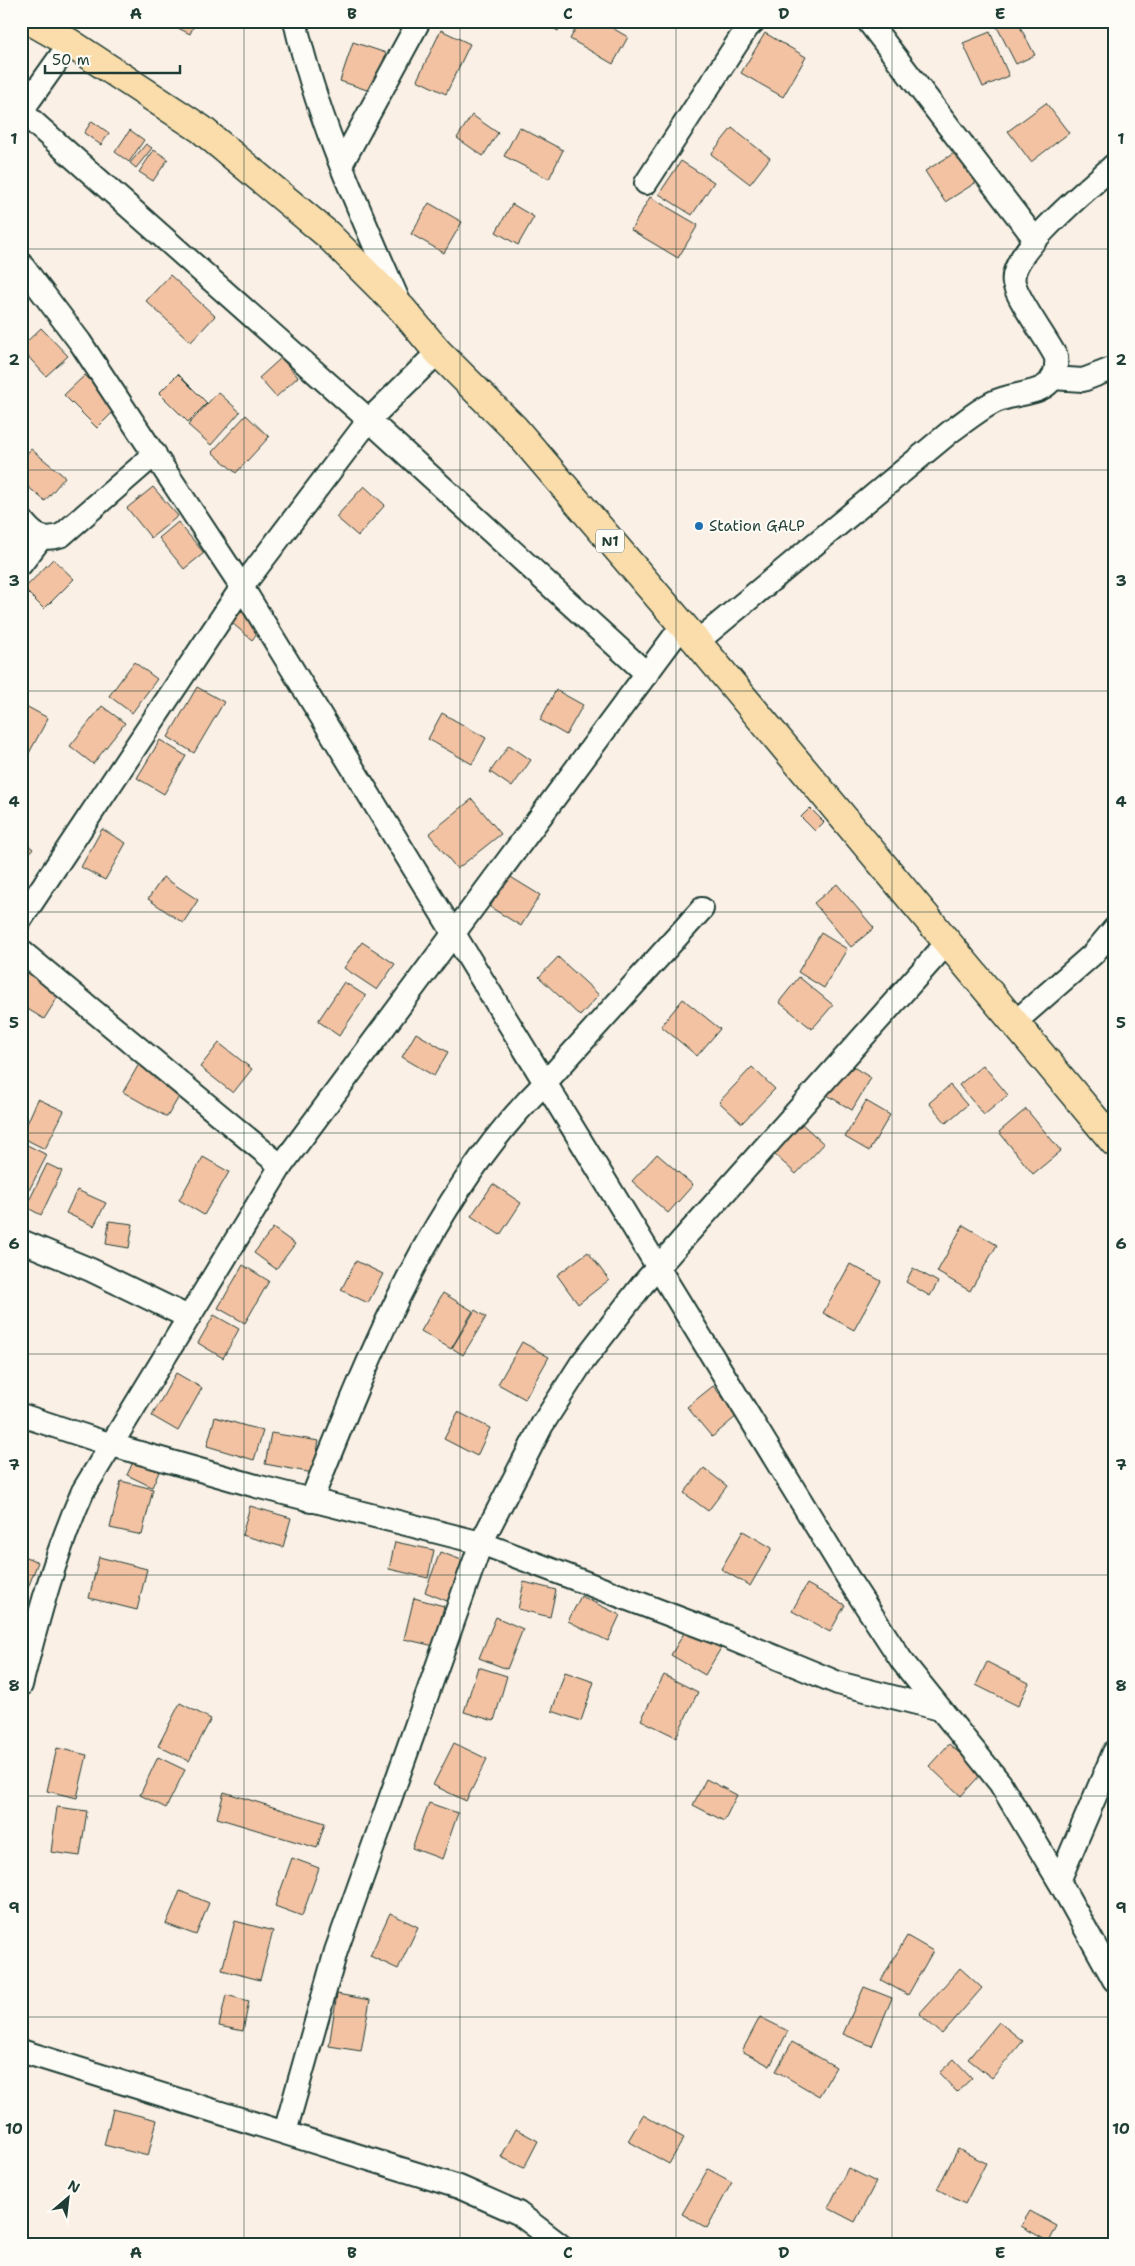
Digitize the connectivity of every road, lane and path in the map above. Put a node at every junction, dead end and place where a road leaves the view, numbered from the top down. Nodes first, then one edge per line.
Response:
1 (30, 21) edge
2 (295, 21) edge
3 (420, 21) edge
4 (754, 21) edge
5 (868, 21) edge
6 (70, 43) junction
7 (21, 111) edge
8 (342, 163) junction
9 (1114, 165) edge
10 (646, 183) dead end
11 (1035, 238) junction
12 (21, 264) edge
13 (402, 308) junction
14 (438, 352) junction
15 (1114, 368) edge
16 (1052, 378) junction
17 (369, 420) junction
18 (155, 454) junction
19 (21, 519) edge
20 (41, 538) junction
21 (21, 564) edge
22 (242, 587) junction
23 (689, 634) junction
24 (647, 674) junction
25 (702, 909) dead end
26 (21, 919) edge
27 (1114, 929) edge
28 (454, 933) junction
29 (946, 944) junction
30 (21, 951) edge
31 (1013, 1024) junction
32 (545, 1084) junction
33 (1114, 1142) edge
34 (281, 1166) junction
35 (21, 1241) edge
36 (658, 1267) junction
37 (188, 1317) junction
38 (21, 1415) edge
39 (112, 1445) junction
40 (310, 1501) junction
41 (481, 1543) junction
42 (21, 1685) edge
43 (940, 1709) junction
44 (1114, 1752) edge
45 (1059, 1882) junction
46 (1114, 1980) edge
47 (21, 2051) edge
48 (285, 2132) junction
49 (560, 2245) edge

1 - 6 main road, N1
2 - 8 street
3 - 8 street
4 - 10 street
5 - 11 street
6 - 7 street
6 - 13 main road, N1
7 - 17 street
8 - 13 street
9 - 11 street
11 - 16 street
12 - 18 street
13 - 14 main road, N1
14 - 17 street
14 - 23 main road, N1
15 - 16 street
16 - 23 street
17 - 22 street
17 - 24 street
18 - 20 street
18 - 22 street
19 - 20 street
20 - 21 street
22 - 26 street
22 - 28 street
23 - 24 street
23 - 29 main road, N1
24 - 28 street
25 - 32 street
27 - 31 street
28 - 32 street
28 - 34 street
29 - 31 main road, N1
29 - 36 street
30 - 34 street
31 - 33 main road, N1
32 - 36 street
32 - 40 street
34 - 37 street
35 - 37 street
36 - 41 street
36 - 43 street
37 - 39 street
38 - 39 street
39 - 40 street
39 - 42 street
40 - 41 street
41 - 43 street
41 - 48 street
43 - 45 street
44 - 45 street
45 - 46 street
47 - 48 street
48 - 49 street

